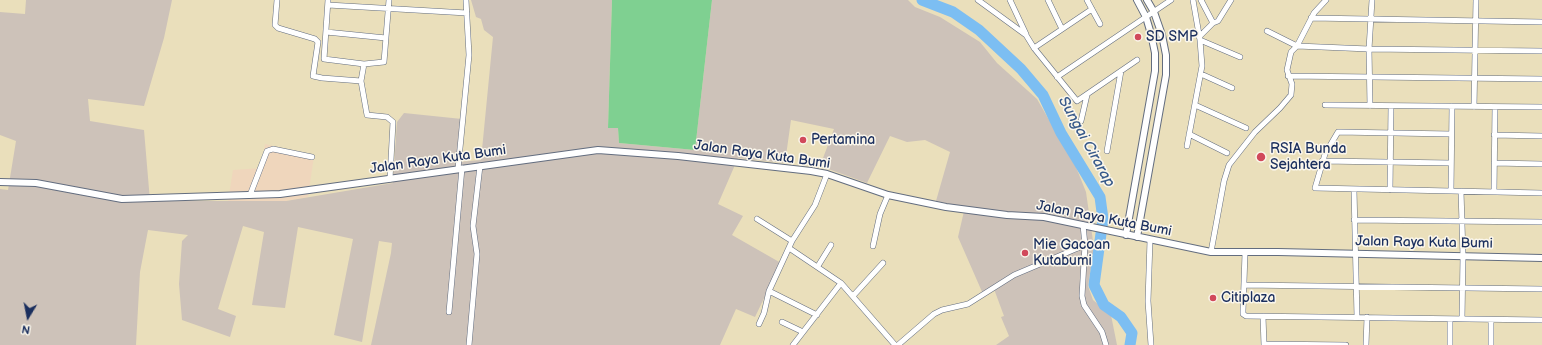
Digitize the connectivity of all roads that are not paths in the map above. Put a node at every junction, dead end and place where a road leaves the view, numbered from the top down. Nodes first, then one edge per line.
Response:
1 (278, 0) edge
2 (389, 0) edge
3 (466, 0) edge
4 (978, 0) edge
5 (1010, 0) edge
6 (1048, 0) edge
7 (1087, 0) edge
8 (1137, 0) edge
9 (1148, 0) edge
10 (1171, 0) edge
11 (1193, 0) edge
12 (1201, 0) edge
13 (1231, 0) edge
14 (1326, 0) edge
15 (1372, 0) edge
16 (1476, 0) edge
17 (987, 2) edge
18 (328, 3) edge
19 (388, 9) junction
20 (1092, 9) junction
21 (1154, 12) junction
22 (467, 13) junction
23 (1146, 17) junction
24 (1311, 18) junction
25 (1372, 20) junction
26 (1476, 21) junction
27 (1542, 22) edge
28 (1213, 23) junction
29 (1100, 24) dead end
30 (1062, 29) junction
31 (1267, 31) dead end
32 (326, 32) junction
33 (1026, 34) junction
34 (386, 38) junction
35 (1200, 38) junction
36 (1297, 46) junction
37 (1034, 48) junction
38 (1369, 49) junction
39 (1475, 50) junction
40 (1542, 50) edge
41 (1240, 57) dead end
42 (1137, 60) dead end
43 (364, 64) junction
44 (1121, 71) junction
45 (1201, 74) junction
46 (1288, 76) junction
47 (1057, 77) junction
48 (1370, 77) junction
49 (1475, 78) junction
50 (1542, 79) edge
51 (361, 81) junction
52 (1232, 88) dead end
53 (1087, 95) junction
54 (1195, 105) junction
55 (1325, 105) dead end
56 (1370, 106) junction
57 (1391, 106) junction
58 (1452, 106) junction
59 (1474, 106) junction
60 (1495, 107) junction
61 (1542, 107) edge
62 (1082, 121) dead end
63 (1246, 128) dead end
64 (1189, 134) junction
65 (1391, 134) junction
66 (1452, 134) junction
67 (1494, 135) junction
68 (1542, 136) edge
69 (1187, 146) dead end
70 (1107, 151) dead end
71 (1227, 153) dead end
72 (312, 156) dead end
73 (1322, 161) junction
74 (1390, 163) junction
75 (1451, 163) junction
76 (1494, 163) junction
77 (1542, 164) edge
78 (480, 166) junction
79 (460, 168) junction
80 (827, 174) junction
81 (390, 180) junction
82 (0, 182) edge
83 (1354, 190) junction
84 (1390, 190) junction
85 (1451, 191) junction
86 (1461, 191) junction
87 (1494, 192) junction
88 (1542, 193) edge
89 (250, 195) junction
90 (888, 195) junction
91 (1132, 205) junction
92 (1142, 207) junction
93 (757, 219) dead end
94 (1354, 220) junction
95 (1463, 221) junction
96 (1542, 222) edge
97 (1086, 226) junction
98 (1126, 235) junction
99 (1137, 237) junction
100 (1150, 240) junction
101 (792, 241) junction
102 (831, 245) dead end
103 (1085, 245) junction
104 (873, 246) dead end
105 (789, 248) junction
106 (1211, 252) junction
107 (1245, 252) junction
108 (1356, 253) junction
109 (1463, 256) junction
110 (1542, 258) edge
111 (883, 263) dead end
112 (818, 266) junction
113 (841, 283) junction
114 (1244, 285) junction
115 (1357, 287) junction
116 (1463, 288) junction
117 (1542, 289) edge
118 (770, 291) junction
119 (853, 296) junction
120 (448, 312) dead end
121 (817, 315) junction
122 (1263, 316) junction
123 (1357, 317) junction
124 (1367, 317) junction
125 (1450, 319) junction
126 (1462, 319) junction
127 (1492, 320) junction
128 (1542, 320) edge
129 (782, 322) dead end
130 (759, 324) dead end
131 (803, 332) junction
132 (1264, 344) edge
133 (469, 345) edge
134 (793, 345) edge
135 (896, 345) edge
136 (1106, 345) edge
137 (1151, 345) edge
138 (1346, 345) edge
139 (1366, 345) edge
140 (1450, 345) edge
141 (1491, 345) edge

1 - 51 street
2 - 19 street
3 - 22 street
4 - 17 street
5 - 33 street
6 - 30 street
7 - 20 street
8 - 23 street
9 - 21 street
10 - 21 street
11 - 35 street
12 - 28 street
13 - 28 street
14 - 24 street
15 - 25 street
16 - 26 street
17 - 33 street
18 - 19 street
18 - 32 street
19 - 22 street
19 - 34 street
20 - 29 street
20 - 30 street
21 - 23 street
21 - 92 street
22 - 79 street
23 - 47 street
23 - 91 street
24 - 25 street
24 - 36 street
25 - 26 street
25 - 38 street
26 - 27 street
26 - 39 street
28 - 35 street
30 - 37 street
31 - 36 street
32 - 34 street
32 - 43 street
33 - 37 street
34 - 43 street
35 - 41 street
35 - 45 street
36 - 38 street
36 - 46 street
37 - 47 street
38 - 39 street
38 - 48 street
39 - 40 street
39 - 49 street
42 - 44 street
43 - 51 street
44 - 53 street
44 - 70 street
45 - 52 street
45 - 54 street
46 - 48 street
46 - 106 street
47 - 53 street
48 - 49 street
48 - 56 street
49 - 50 street
49 - 59 street
51 - 81 street
53 - 62 street
54 - 63 street
54 - 64 street
55 - 56 street
56 - 57 street
57 - 58 street
57 - 65 street
58 - 59 street
58 - 66 street
59 - 60 street
60 - 61 street
60 - 67 street
64 - 69 street
64 - 71 street
65 - 66 street
65 - 73 street
65 - 74 street
66 - 75 street
67 - 68 street
67 - 76 street
72 - 89 street
73 - 74 street
73 - 83 street
74 - 75 street
74 - 84 street
75 - 85 street
76 - 77 street
76 - 87 street
78 - 79 street, Jalan Raya Kuta Bumi
78 - 80 street, Jalan Raya Kuta Bumi
78 - 133 street
79 - 81 street, Jalan Raya Kuta Bumi
79 - 120 street
80 - 90 street, Jalan Raya Kuta Bumi
80 - 101 street
81 - 89 street, Jalan Raya Kuta Bumi
82 - 89 street, Jalan Raya Kuta Bumi
83 - 84 street
83 - 94 street
84 - 85 street
85 - 86 street
86 - 87 street
86 - 95 street
87 - 88 street
90 - 97 street, Jalan Raya Kuta Bumi
90 - 104 street
91 - 92 street
91 - 98 street
92 - 99 street
93 - 101 street
94 - 95 street
94 - 108 street
95 - 96 street
95 - 109 street
97 - 98 street, Jalan Raya Kuta Bumi
97 - 103 street
98 - 99 street, Jalan Raya Kuta Bumi
99 - 100 street, Jalan Raya Kuta Bumi
100 - 106 street, Jalan Raya Kuta Bumi
100 - 137 street
101 - 105 street
102 - 112 street
103 - 135 street
103 - 136 street
105 - 112 street
105 - 118 street
106 - 107 street, Jalan Raya Kuta Bumi
107 - 108 street, Jalan Raya Kuta Bumi
107 - 114 street
108 - 109 street, Jalan Raya Kuta Bumi
108 - 115 street
109 - 110 street, Jalan Raya Kuta Bumi
109 - 116 street
111 - 119 street
112 - 113 street
113 - 119 street
113 - 121 street
114 - 115 street
114 - 122 street
115 - 116 street
115 - 123 street
116 - 117 street
116 - 126 street
118 - 121 street
118 - 130 street
119 - 135 street
121 - 131 street
122 - 123 street
122 - 132 street
123 - 124 street
124 - 125 street
124 - 139 street
125 - 126 street
125 - 140 street
126 - 127 street
127 - 128 street
127 - 141 street
129 - 131 street
131 - 134 street
132 - 138 street

